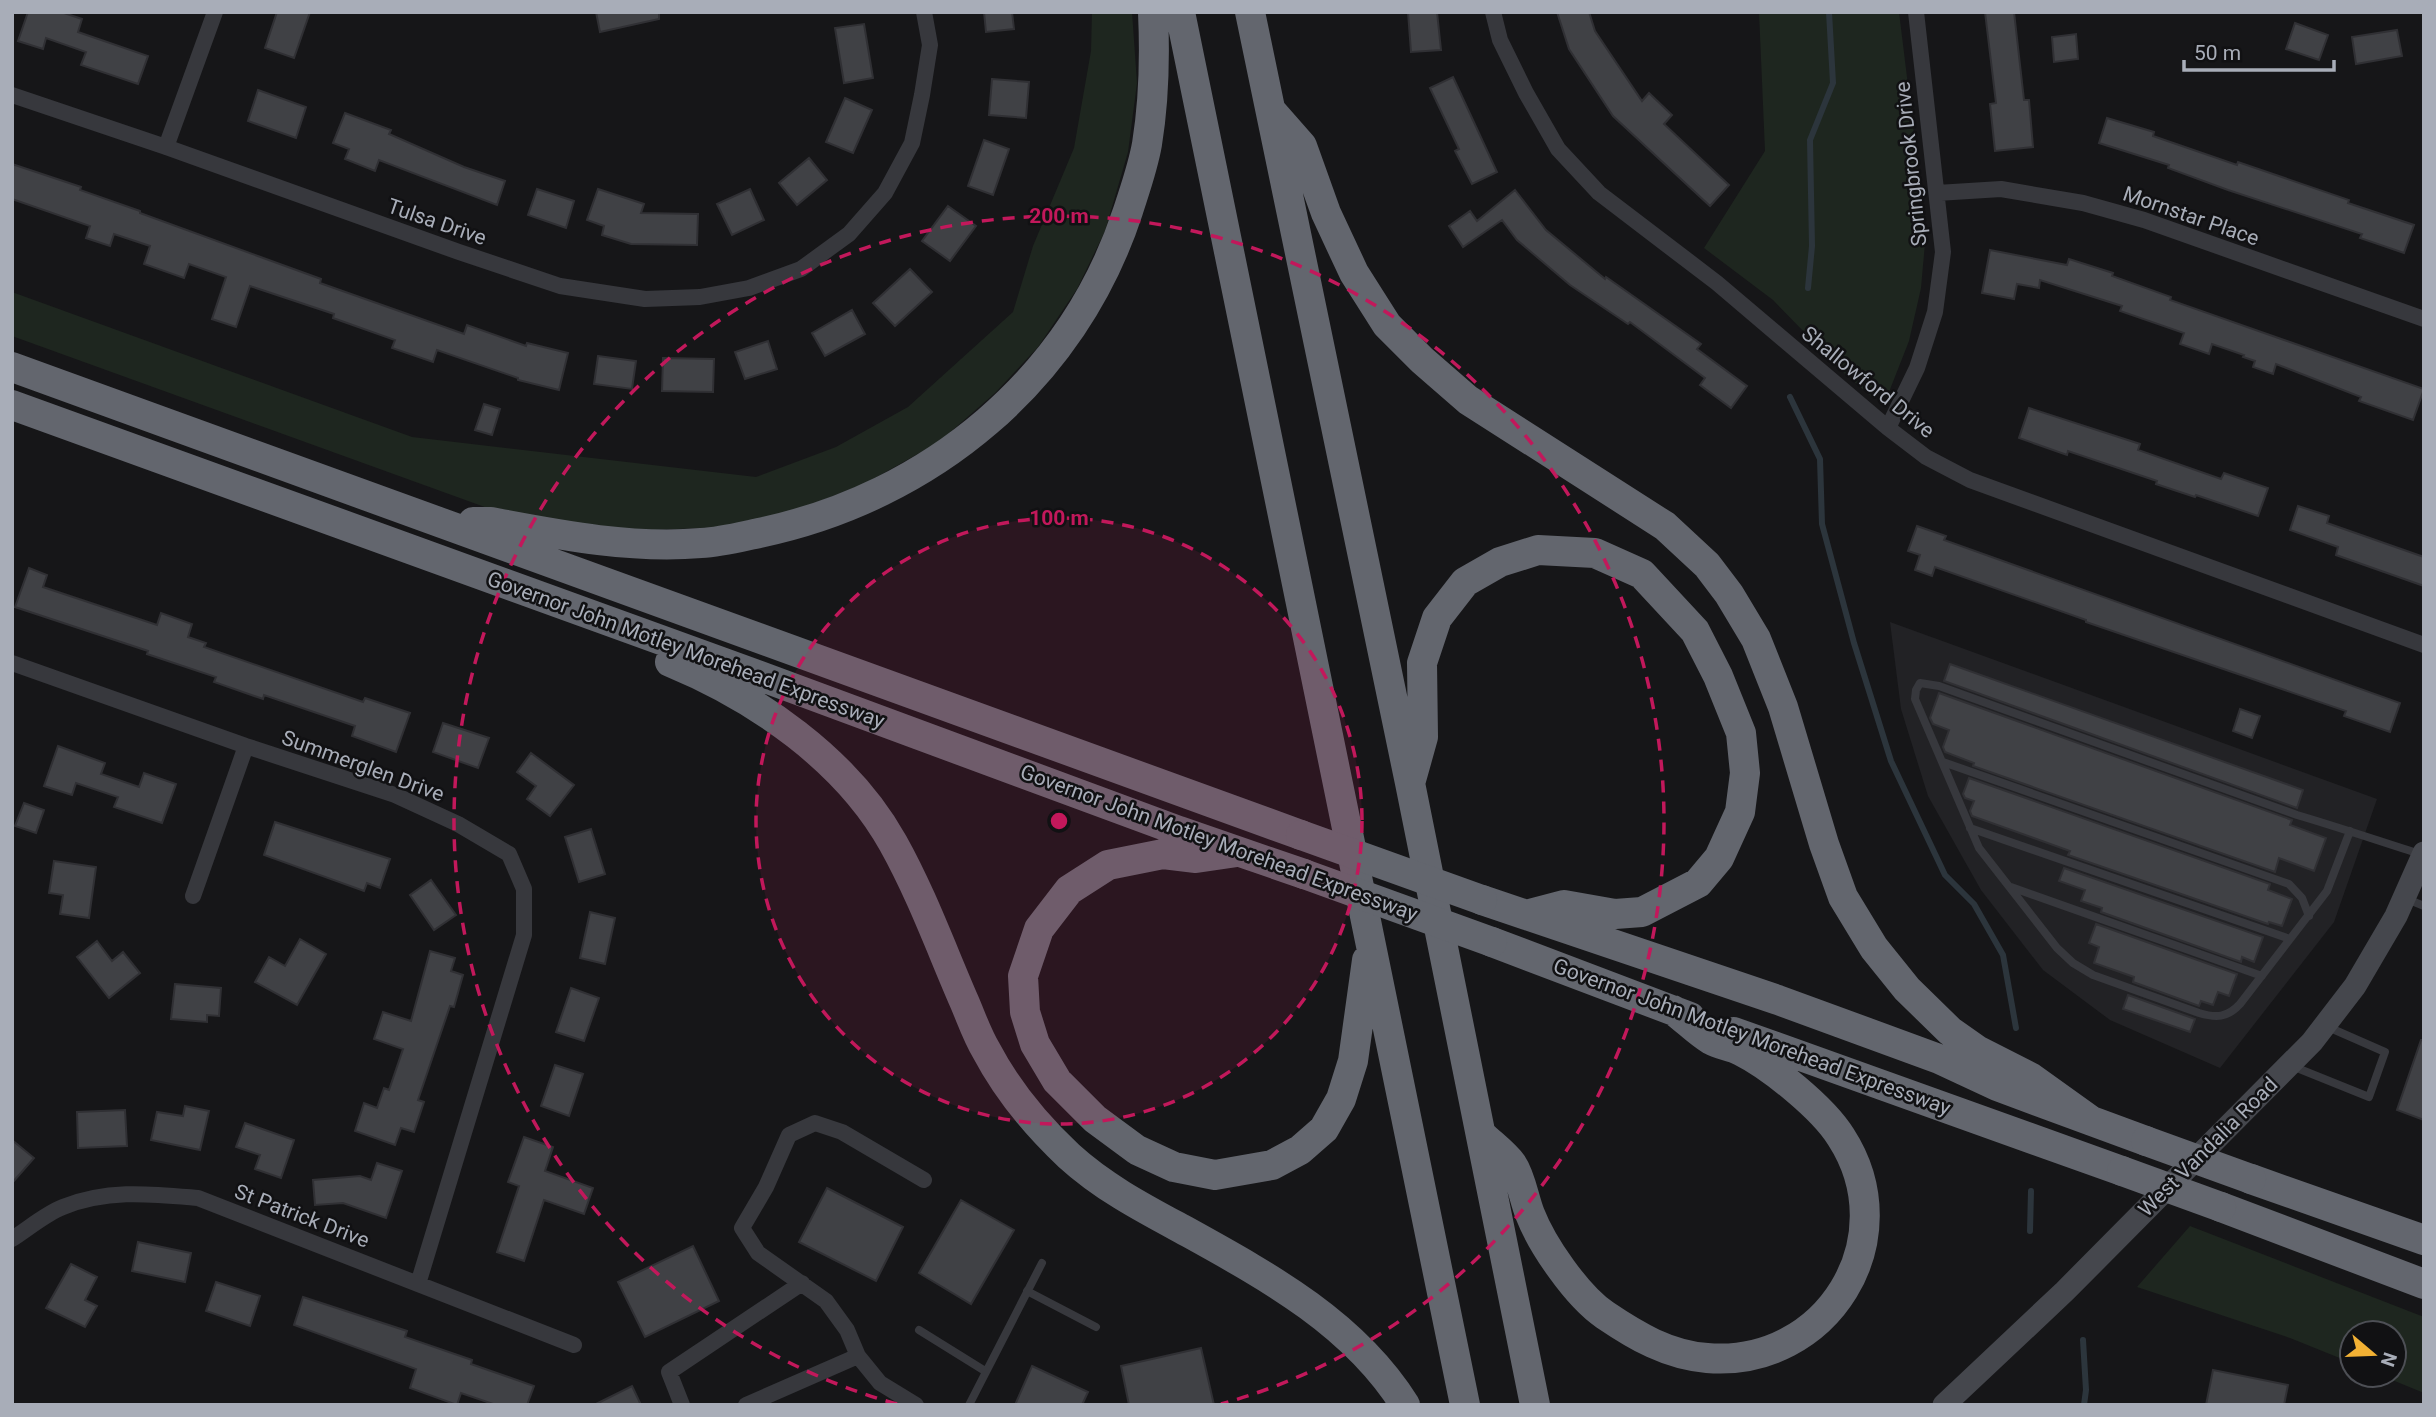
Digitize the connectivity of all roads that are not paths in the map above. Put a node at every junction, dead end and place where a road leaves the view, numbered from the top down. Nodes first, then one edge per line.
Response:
1 (215, 12) edge
2 (924, 12) edge
3 (1153, 12) edge
4 (1180, 12) edge
5 (1250, 12) edge
6 (1493, 12) edge
7 (1916, 12) edge
8 (12, 94) edge
9 (1270, 110) junction
10 (166, 147) junction
11 (1937, 193) junction
12 (2424, 319) edge
13 (12, 367) edge
14 (12, 405) edge
15 (1888, 428) junction
16 (442, 523) junction
17 (482, 576) junction
18 (2424, 645) edge
19 (12, 663) edge
20 (246, 746) junction
21 (1942, 762) junction
22 (1410, 783) junction
23 (1970, 828) junction
24 (2350, 831) junction
25 (1242, 851) junction
26 (2423, 854) edge
27 (2009, 886) junction
28 (193, 896) dead end
29 (2414, 902) edge
30 (1526, 915) junction
31 (2309, 916) junction
32 (2290, 939) junction
33 (1370, 943) junction
34 (2262, 975) junction
35 (1674, 1010) junction
36 (2325, 1026) junction
37 (2290, 1065) junction
38 (2090, 1120) junction
39 (1481, 1134) junction
40 (924, 1180) dead end
41 (12, 1239) edge
42 (2424, 1240) edge
43 (1042, 1263) dead end
44 (802, 1283) junction
45 (418, 1284) junction
46 (2424, 1284) edge
47 (1027, 1291) junction
48 (1096, 1327) dead end
49 (919, 1330) dead end
50 (573, 1345) dead end
51 (858, 1356) junction
52 (985, 1371) junction
53 (682, 1405) edge
54 (747, 1405) edge
55 (916, 1405) edge
56 (969, 1405) edge
57 (1405, 1405) edge
58 (1465, 1405) edge
59 (1535, 1405) edge
60 (1944, 1405) edge

1 - 10 street
2 - 10 street, Tulsa Drive
3 - 16 highway
4 - 33 highway
5 - 9 highway
6 - 15 street, Shallowford Drive
7 - 11 street, Springbrook Drive
8 - 10 street, Tulsa Drive
9 - 22 highway
9 - 38 highway
11 - 12 street, Mornstar Place
11 - 15 street, Springbrook Drive
13 - 16 highway, Governor John Motley Morehead Expressway
14 - 17 highway, Governor John Motley Morehead Expressway
15 - 18 street, Shallowford Drive
16 - 30 highway, Governor John Motley Morehead Expressway, bridge
17 - 25 highway, Governor John Motley Morehead Expressway
17 - 57 highway
19 - 20 street, Summerglen Drive
20 - 28 street
20 - 45 street, Summerglen Drive
21 - 23 lane
21 - 24 lane
21 - 31 lane
22 - 30 highway
22 - 39 highway
23 - 27 lane
23 - 32 lane
24 - 26 lane
24 - 31 lane
25 - 33 highway
25 - 35 highway, Governor John Motley Morehead Expressway, bridge
26 - 29 main road, West Vandalia Road
27 - 34 lane
27 - 34 lane
29 - 36 main road, West Vandalia Road
30 - 38 highway, Governor John Motley Morehead Expressway
31 - 32 lane
32 - 34 lane
33 - 58 highway
35 - 39 highway
35 - 46 highway, Governor John Motley Morehead Expressway, bridge
36 - 37 main road, West Vandalia Road
36 - 37 lane
37 - 60 main road, West Vandalia Road
38 - 42 highway, Governor John Motley Morehead Expressway, bridge
39 - 59 highway
40 - 44 street
41 - 45 street, St Patrick Drive
43 - 47 lane
44 - 51 street
44 - 53 street
45 - 50 street, St Patrick Drive
47 - 48 lane
47 - 52 lane
49 - 52 lane
51 - 54 street
51 - 55 street
52 - 56 lane

